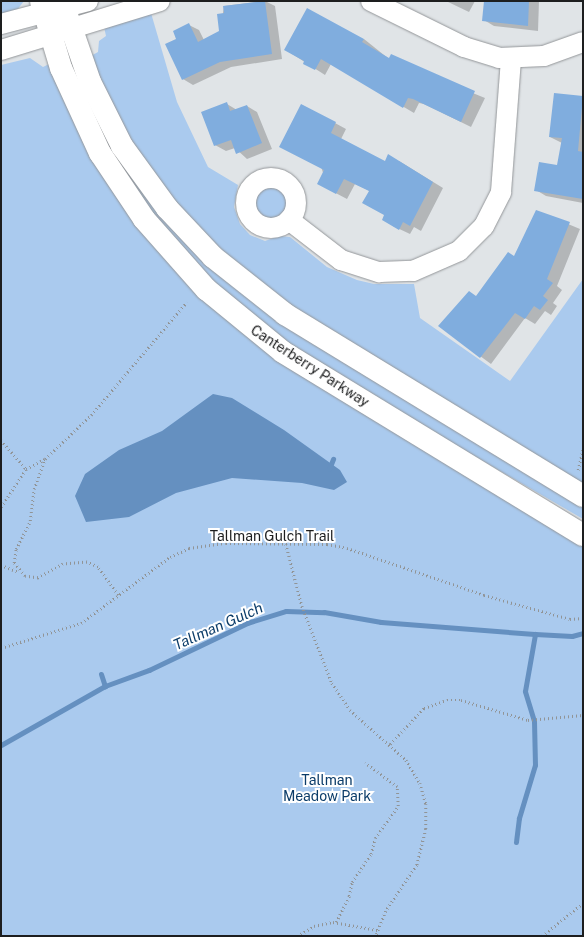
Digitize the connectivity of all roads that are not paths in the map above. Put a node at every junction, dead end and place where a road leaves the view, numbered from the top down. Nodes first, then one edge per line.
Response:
1 (88, 1) edge
2 (160, 1) edge
3 (371, 1) edge
4 (53, 5) edge
5 (1, 24) edge
6 (60, 32) junction
7 (583, 42) edge
8 (1, 50) edge
9 (511, 60) junction
10 (289, 220) dead end
11 (583, 496) edge
12 (583, 535) edge

1 - 4 street
2 - 6 street
3 - 9 street
4 - 5 street
4 - 6 street, Canterberry Parkway
6 - 8 street
6 - 11 street, Canterberry Parkway
6 - 12 street, Canterberry Parkway
7 - 9 street
9 - 10 street

